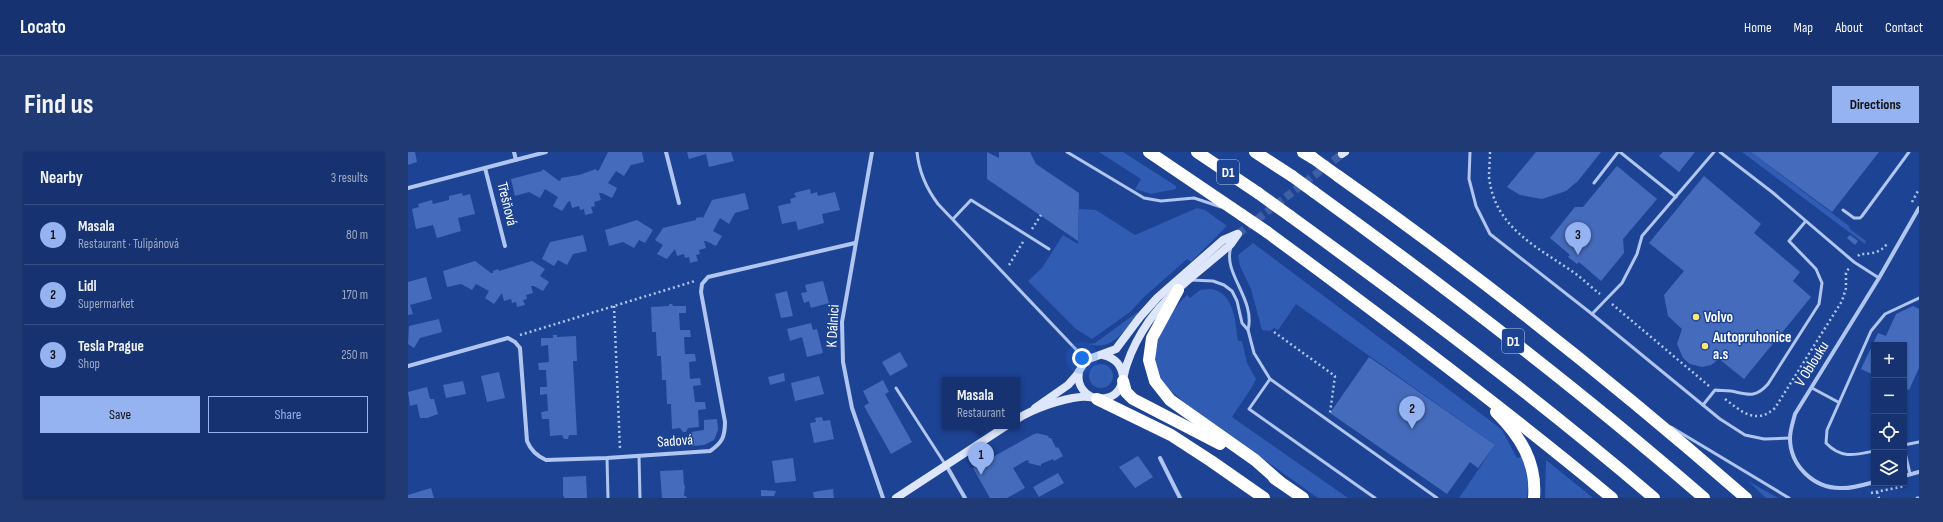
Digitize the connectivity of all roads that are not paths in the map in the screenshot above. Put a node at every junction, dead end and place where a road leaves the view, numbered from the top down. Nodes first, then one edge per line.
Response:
1 (514, 152) edge
2 (546, 152) edge
3 (666, 152) edge
4 (872, 152) edge
5 (916, 152) edge
6 (1068, 152) edge
7 (1149, 152) edge
8 (1197, 152) edge
9 (1255, 152) edge
10 (1470, 152) edge
11 (1619, 152) edge
12 (1714, 152) edge
13 (1720, 152) edge
14 (1909, 152) edge
15 (1308, 155) edge
16 (516, 160) junction
17 (485, 168) junction
18 (1594, 183) dead end
19 (408, 188) edge
20 (1676, 196) junction
21 (679, 203) dead end
22 (1919, 208) edge
23 (1843, 210) dead end
24 (1242, 215) junction
25 (953, 219) junction
26 (1805, 222) junction
27 (855, 243) junction
28 (1231, 244) junction
29 (505, 246) dead end
30 (1049, 249) dead end
31 (1879, 278) junction
32 (1189, 280) junction
33 (1178, 290) junction
34 (1919, 298) edge
35 (1592, 314) junction
36 (1248, 330) junction
37 (1102, 354) junction
38 (1086, 360) junction
39 (408, 366) edge
40 (1079, 370) junction
41 (1123, 378) junction
42 (1270, 378) junction
43 (1468, 382) junction
44 (896, 388) dead end
45 (1812, 388) junction
46 (1094, 398) junction
47 (1838, 402) junction
48 (1635, 404) junction
49 (1703, 405) junction
50 (1023, 415) edge
51 (1001, 429) edge
52 (1790, 438) junction
53 (1919, 442) edge
54 (1907, 445) edge
55 (1905, 450) edge
56 (1871, 452) edge
57 (639, 456) junction
58 (607, 458) junction
59 (1160, 458) dead end
60 (946, 465) junction
61 (1919, 472) edge
62 (1910, 474) junction
63 (1907, 475) edge
64 (1280, 482) junction
65 (1871, 483) edge
66 (608, 498) edge
67 (640, 498) edge
68 (883, 498) edge
69 (896, 498) edge
70 (964, 498) edge
71 (1180, 498) edge
72 (1264, 498) edge
73 (1303, 498) edge
74 (1375, 498) edge
75 (1437, 498) edge
76 (1534, 498) edge
77 (1612, 498) edge
78 (1654, 498) edge
79 (1704, 498) edge
80 (1746, 498) edge
81 (1789, 498) edge

1 - 16 street, Třešňová
2 - 16 street, Třešňová
3 - 21 street
4 - 27 street, K Dálnici
5 - 25 lane
6 - 24 lane
7 - 24 highway
8 - 78 highway, D1, bridge
9 - 79 highway, D1, bridge
10 - 35 lane
11 - 18 lane
11 - 20 lane
12 - 20 lane
13 - 26 lane
14 - 23 lane
15 - 48 highway, bridge
16 - 17 street, Třešňová
17 - 19 street, Třešňová
17 - 29 street, Třešňová
20 - 35 lane
22 - 31 street, V Oblouku
24 - 43 highway, bridge
25 - 30 lane
25 - 38 lane
26 - 31 lane
26 - 49 lane
27 - 57 street, Sadová
27 - 68 street, K Dálnici
28 - 32 street
28 - 36 lane
28 - 37 street
31 - 45 street, V Oblouku
32 - 33 street
32 - 36 lane
33 - 41 street
33 - 64 highway
34 - 47 lane
35 - 49 lane
36 - 42 lane
37 - 38 street
37 - 41 street
38 - 40 street
39 - 58 street, Sadová
40 - 46 street
40 - 50 street
41 - 46 street
41 - 64 highway
42 - 74 lane
42 - 75 lane
43 - 76 highway
43 - 77 highway
44 - 60 lane
45 - 47 lane
45 - 52 street, V Oblouku
46 - 50 street
46 - 72 highway
47 - 56 lane
48 - 80 highway
48 - 81 lane
49 - 52 lane
51 - 60 street
52 - 65 street, V Oblouku
53 - 54 lane
55 - 62 lane
57 - 58 street, Sadová
57 - 67 lane
58 - 66 lane
59 - 71 street
60 - 69 street
60 - 70 street
61 - 62 street
62 - 63 street
64 - 73 highway

